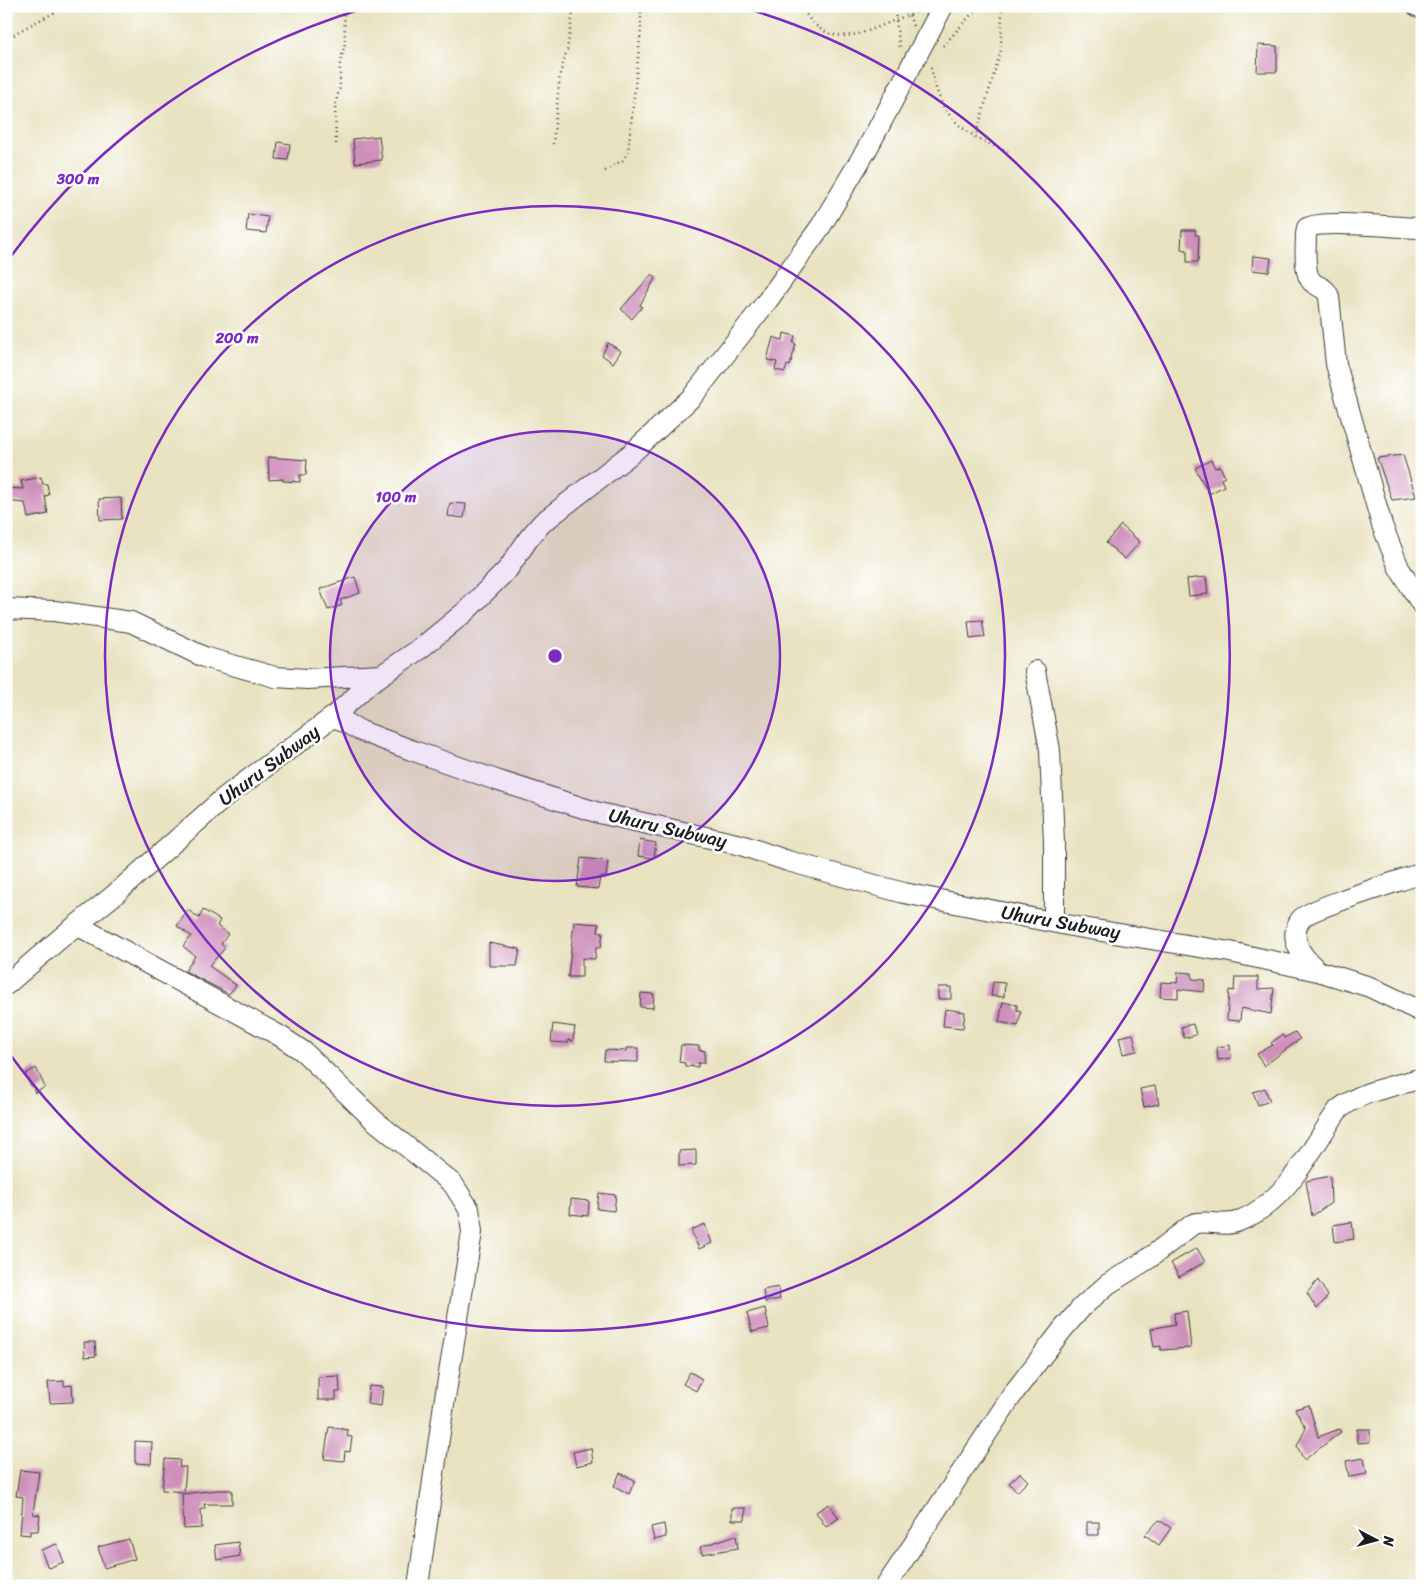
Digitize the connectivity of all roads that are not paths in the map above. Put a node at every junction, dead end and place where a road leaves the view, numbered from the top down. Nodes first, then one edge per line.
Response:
1 (943, 6) edge
2 (1417, 6) edge
3 (1422, 8) edge
4 (1422, 228) edge
5 (1422, 606) edge
6 (6, 609) edge
7 (1035, 671) dead end
8 (381, 675) junction
9 (334, 716) junction
10 (1422, 873) edge
11 (1054, 922) junction
12 (77, 925) junction
13 (1318, 971) junction
14 (6, 986) edge
15 (1422, 1012) edge
16 (1422, 1078) edge
17 (418, 1586) edge
18 (886, 1586) edge

1 - 8 street
2 - 3 street
4 - 5 street
6 - 8 street
7 - 11 street
8 - 9 street
9 - 11 street, Uhuru Subway
9 - 12 street, Uhuru Subway
10 - 13 street
11 - 13 street, Uhuru Subway
12 - 14 street, Uhuru Subway
12 - 17 street
13 - 15 street, Uhuru Subway
16 - 18 street

